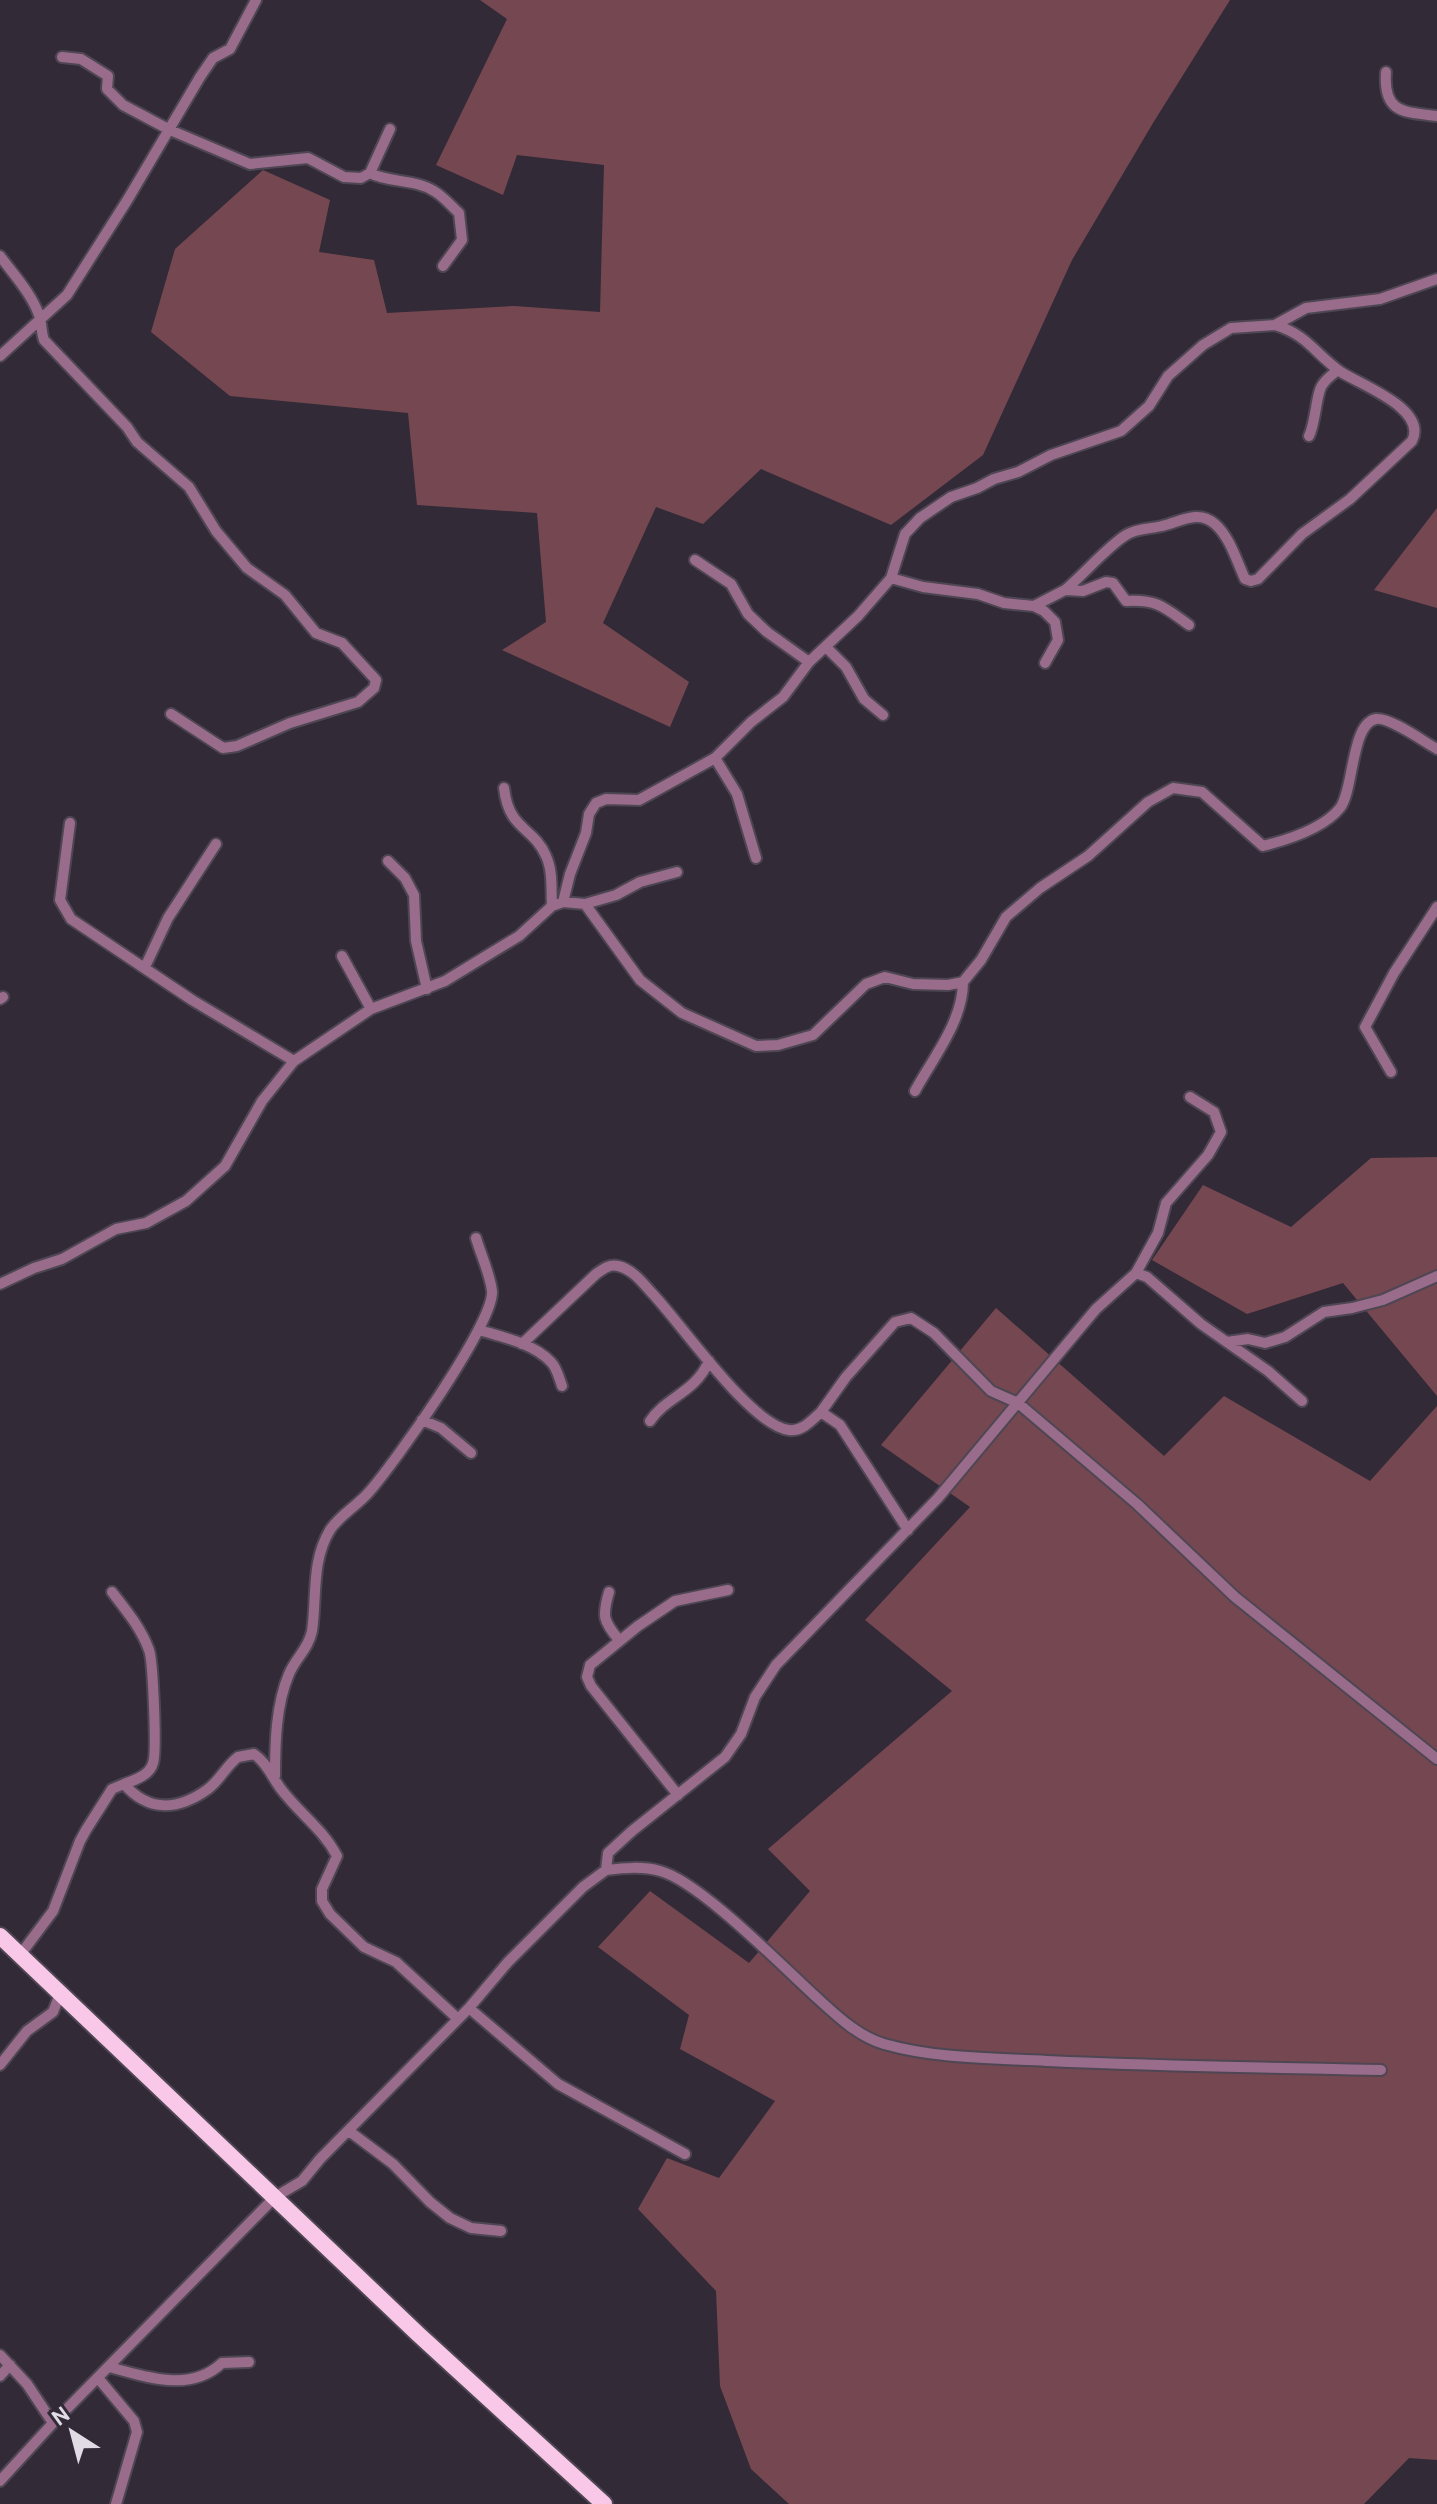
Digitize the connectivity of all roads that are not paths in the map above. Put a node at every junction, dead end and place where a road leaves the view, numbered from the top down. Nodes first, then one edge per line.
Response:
1 (256, 0) edge
2 (62, 57) dead end
3 (1386, 72) dead end
4 (1437, 116) edge
5 (390, 129) dead end
6 (170, 130) junction
7 (370, 173) junction
8 (0, 256) edge
9 (443, 266) dead end
10 (1437, 279) edge
11 (41, 319) junction
12 (1275, 325) junction
13 (0, 356) edge
14 (1338, 370) junction
15 (1309, 436) dead end
16 (695, 560) dead end
17 (891, 578) junction
18 (1065, 590) junction
19 (1034, 606) junction
20 (1189, 625) dead end
21 (826, 647) junction
22 (809, 662) junction
23 (1045, 663) dead end
24 (171, 714) dead end
25 (883, 715) dead end
26 (1437, 749) edge
27 (715, 758) junction
28 (504, 788) dead end
29 (70, 823) dead end
30 (216, 844) dead end
31 (756, 858) dead end
32 (388, 861) dead end
33 (677, 872) dead end
34 (563, 902) junction
35 (585, 904) junction
36 (552, 906) junction
37 (1437, 907) edge
38 (342, 956) dead end
39 (145, 967) junction
40 (963, 982) junction
41 (427, 989) junction
42 (371, 1009) junction
43 (294, 1061) junction
44 (1391, 1072) dead end
45 (915, 1091) dead end
46 (1190, 1097) dead end
47 (476, 1238) dead end
48 (1136, 1273) junction
49 (1437, 1276) edge
50 (0, 1284) edge
51 (479, 1330) junction
52 (1227, 1342) junction
53 (522, 1344) junction
54 (709, 1361) junction
55 (562, 1386) dead end
56 (1302, 1401) dead end
57 (1018, 1403) junction
58 (821, 1412) junction
59 (422, 1420) junction
60 (650, 1421) dead end
61 (471, 1453) dead end
62 (908, 1530) junction
63 (728, 1590) dead end
64 (112, 1592) dead end
65 (609, 1592) dead end
66 (619, 1640) junction
67 (1437, 1759) edge
68 (275, 1776) junction
69 (124, 1784) junction
70 (678, 1795) junction
71 (606, 1870) junction
72 (0, 1936) edge
73 (20, 1955) junction
74 (60, 1994) junction
75 (469, 2008) junction
76 (457, 2018) junction
77 (0, 2065) edge
78 (1381, 2070) dead end
79 (349, 2131) junction
80 (685, 2154) dead end
81 (275, 2197) junction
82 (501, 2231) dead end
83 (0, 2355) edge
84 (249, 2362) dead end
85 (10, 2365) junction
86 (109, 2367) junction
87 (0, 2376) edge
88 (98, 2378) junction
89 (53, 2423) junction
90 (0, 2481) edge
91 (116, 2504) edge
92 (604, 2504) edge

1 - 6 street
2 - 6 street
3 - 4 street
5 - 7 street
6 - 7 street
6 - 11 street
7 - 9 street
8 - 11 street
10 - 12 street
11 - 13 street
11 - 24 street
12 - 14 street
12 - 17 street
14 - 15 street
14 - 18 street
16 - 22 street
17 - 19 street
17 - 21 street
18 - 19 street
18 - 20 street
19 - 23 street
21 - 22 street
21 - 25 street
22 - 27 street
26 - 40 street
27 - 31 street
27 - 34 street
28 - 36 street
29 - 39 street
30 - 39 street
32 - 41 street
33 - 35 street
34 - 35 street
34 - 36 street
35 - 40 street
36 - 41 street
37 - 44 street
38 - 42 street
39 - 43 street
40 - 45 street
41 - 42 street
42 - 43 street
43 - 50 street
46 - 48 street
47 - 51 street
48 - 52 street
48 - 57 street
49 - 52 street
51 - 53 street
51 - 59 street
52 - 56 street
53 - 54 street
53 - 55 street
54 - 58 street
54 - 60 street
57 - 58 street
57 - 62 street
57 - 67 street
58 - 62 street
59 - 61 street
59 - 68 street
62 - 70 street
63 - 66 street
64 - 69 street
65 - 66 street
66 - 70 street
68 - 69 street
68 - 76 street
69 - 73 street
70 - 71 street
71 - 75 street
71 - 78 street
72 - 73 highway
73 - 74 highway
74 - 77 street
74 - 81 highway
75 - 76 street
75 - 80 street
76 - 79 street
79 - 81 street
79 - 82 street
81 - 86 street
81 - 92 highway
83 - 85 street
84 - 86 street
85 - 87 street
85 - 89 street
86 - 88 street
88 - 89 street
88 - 91 street
89 - 90 street

